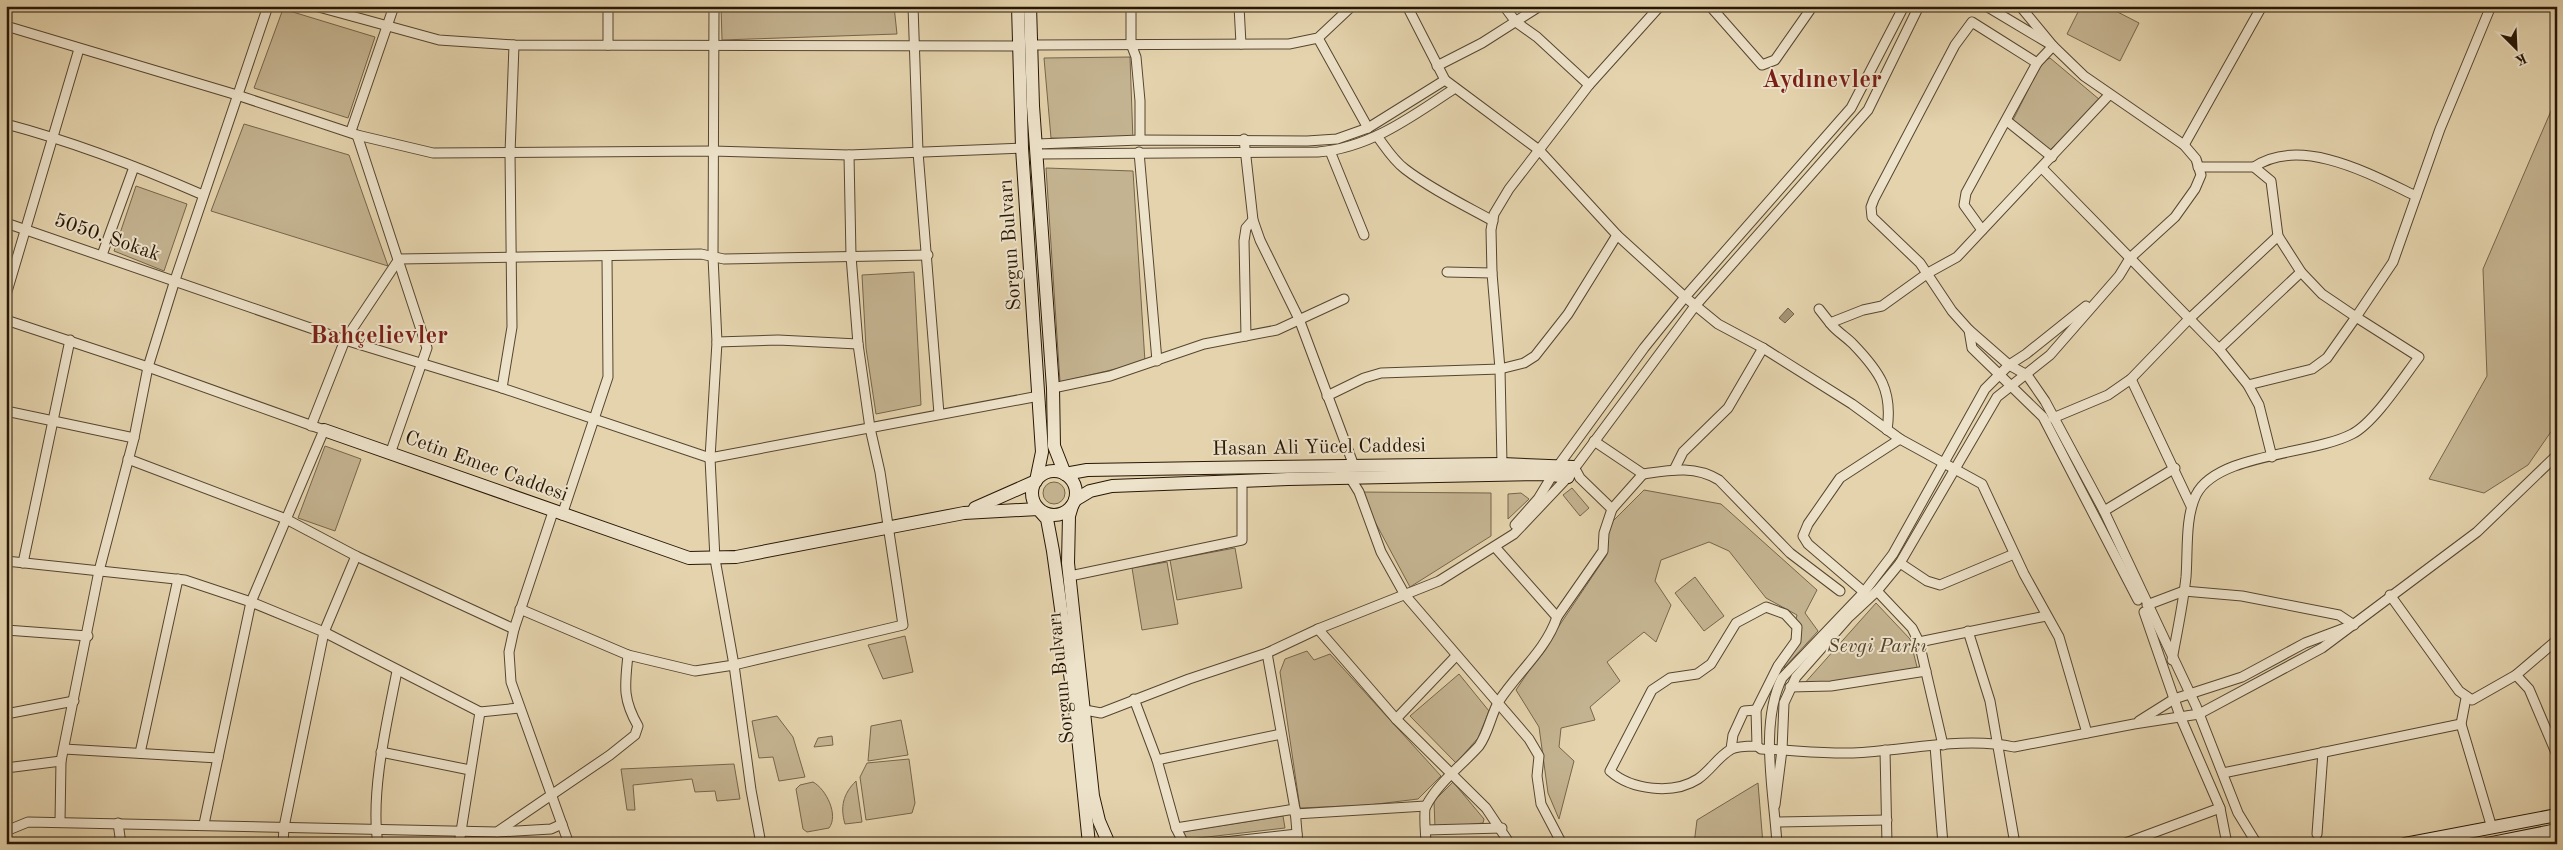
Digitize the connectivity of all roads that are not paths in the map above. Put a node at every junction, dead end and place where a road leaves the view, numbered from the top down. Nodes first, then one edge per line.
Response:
1 (268, 6) edge
2 (315, 6) edge
3 (394, 6) edge
4 (608, 6) edge
5 (714, 6) edge
6 (913, 6) edge
7 (1018, 6) edge
8 (1030, 6) edge
9 (1131, 6) edge
10 (1239, 6) edge
11 (1352, 6) edge
12 (1406, 6) edge
13 (1504, 6) edge
14 (1540, 6) edge
15 (1660, 6) edge
16 (1710, 6) edge
17 (1808, 6) edge
18 (1904, 6) edge
19 (1919, 6) edge
20 (1986, 6) edge
21 (2020, 6) edge
22 (2262, 6) edge
23 (2491, 6) edge
24 (1516, 22) junction
25 (6, 26) edge
26 (387, 27) junction
27 (1318, 38) junction
28 (714, 44) junction
29 (1131, 44) junction
30 (1241, 44) junction
31 (514, 45) junction
32 (608, 45) junction
33 (915, 45) junction
34 (1026, 45) junction
35 (2052, 46) junction
36 (79, 49) junction
37 (2036, 63) junction
38 (1437, 66) junction
39 (1446, 80) junction
40 (1590, 85) junction
41 (1455, 88) junction
42 (237, 95) junction
43 (2109, 95) junction
44 (2006, 121) junction
45 (6, 124) edge
46 (1368, 128) junction
47 (354, 133) junction
48 (52, 136) junction
49 (1377, 136) junction
50 (1244, 139) junction
51 (1140, 140) junction
52 (2184, 145) junction
53 (1022, 148) junction
54 (1037, 149) junction
55 (1538, 150) junction
56 (713, 151) junction
57 (1330, 151) junction
58 (918, 152) junction
59 (1139, 152) junction
60 (510, 153) junction
61 (1246, 153) junction
62 (849, 155) junction
63 (2052, 157) junction
64 (134, 167) junction
65 (2198, 167) junction
66 (2254, 167) junction
67 (2042, 168) junction
68 (203, 196) junction
69 (2416, 196) junction
70 (1253, 220) junction
71 (1493, 221) junction
72 (6, 223) edge
73 (27, 229) junction
74 (1982, 230) junction
75 (1617, 234) junction
76 (1364, 235) dead end
77 (2278, 236) junction
78 (102, 255) junction
79 (928, 255) junction
80 (713, 256) junction
81 (851, 256) junction
82 (607, 257) junction
83 (513, 258) junction
84 (2130, 258) junction
85 (399, 259) junction
86 (1448, 272) dead end
87 (2301, 272) junction
88 (1492, 273) junction
89 (1928, 273) junction
90 (2119, 276) junction
91 (175, 280) junction
92 (6, 295) edge
93 (1684, 297) junction
94 (1344, 299) dead end
95 (1696, 306) junction
96 (1819, 309) dead end
97 (2356, 317) junction
98 (1300, 319) junction
99 (6, 320) edge
100 (2188, 320) junction
101 (1830, 323) junction
102 (1969, 330) junction
103 (1246, 336) junction
104 (70, 340) junction
105 (345, 340) junction
106 (717, 342) junction
107 (858, 344) junction
108 (1763, 348) junction
109 (2219, 349) junction
110 (1157, 361) junction
111 (422, 363) junction
112 (2009, 364) junction
113 (148, 367) junction
114 (1500, 368) junction
115 (1998, 375) junction
116 (2027, 375) junction
117 (2131, 379) junction
118 (2009, 385) junction
119 (2248, 385) junction
120 (502, 388) junction
121 (1053, 388) junction
122 (1039, 396) junction
123 (1327, 396) junction
124 (6, 411) edge
125 (939, 414) junction
126 (2053, 418) junction
127 (594, 420) junction
128 (52, 421) junction
129 (311, 426) junction
130 (870, 428) junction
131 (324, 430) junction
132 (1887, 430) junction
133 (134, 438) junction
134 (1900, 440) junction
135 (1594, 441) junction
136 (390, 454) junction
137 (2557, 455) edge
138 (2272, 457) junction
139 (710, 458) junction
140 (128, 459) junction
141 (1502, 464) junction
142 (1942, 464) junction
143 (1354, 466) junction
144 (2176, 468) junction
145 (1674, 470) junction
146 (1954, 470) junction
147 (1556, 471) junction
148 (1065, 474) junction
149 (1574, 474) junction
150 (1643, 474) junction
151 (1351, 479) junction
152 (1036, 481) junction
153 (1242, 481) junction
154 (1073, 503) junction
155 (2192, 506) junction
156 (1038, 509) junction
157 (1612, 509) junction
158 (2104, 511) junction
159 (558, 513) junction
160 (964, 513) junction
161 (286, 519) junction
162 (888, 526) junction
163 (1495, 547) junction
164 (2014, 554) junction
165 (356, 556) junction
166 (715, 559) junction
167 (6, 561) edge
168 (1900, 562) junction
169 (23, 563) junction
170 (99, 570) junction
171 (1070, 576) junction
172 (178, 579) junction
173 (1840, 591) dead end
174 (1878, 591) junction
175 (2184, 591) junction
176 (1864, 592) junction
177 (2390, 595) junction
178 (1405, 596) junction
179 (251, 602) junction
180 (2147, 606) junction
181 (520, 609) junction
182 (1557, 616) junction
183 (2046, 616) junction
184 (2354, 625) junction
185 (514, 629) junction
186 (1318, 629) junction
187 (6, 630) edge
188 (1968, 631) junction
189 (324, 632) junction
190 (88, 636) junction
191 (2557, 640) edge
192 (1919, 642) junction
193 (1267, 653) junction
194 (628, 654) junction
195 (1456, 656) junction
196 (2172, 660) junction
197 (734, 665) junction
198 (397, 671) junction
199 (1926, 671) junction
200 (2516, 675) junction
201 (1790, 687) junction
202 (2189, 692) junction
203 (2174, 698) junction
204 (2466, 698) junction
205 (1134, 699) junction
206 (74, 701) junction
207 (1498, 703) junction
208 (519, 708) junction
209 (1085, 710) junction
210 (1756, 710) junction
211 (480, 712) junction
212 (6, 714) edge
213 (2199, 714) junction
214 (2180, 716) junction
215 (1396, 719) junction
216 (2134, 724) junction
217 (2461, 724) junction
218 (2087, 733) junction
219 (1281, 734) junction
220 (1998, 744) junction
221 (1756, 746) junction
222 (1939, 746) junction
223 (64, 748) junction
224 (1731, 749) junction
225 (1770, 749) junction
226 (1782, 750) junction
227 (1886, 750) junction
228 (381, 752) junction
229 (2324, 752) junction
230 (140, 753) junction
231 (2557, 755) edge
232 (218, 758) junction
233 (1157, 760) junction
234 (61, 761) junction
235 (6, 768) edge
236 (470, 770) junction
237 (2223, 773) junction
238 (1450, 774) junction
239 (553, 795) junction
240 (1775, 805) junction
241 (1426, 806) junction
242 (2220, 808) junction
243 (1295, 811) junction
244 (2557, 815) edge
245 (1887, 820) junction
246 (60, 822) junction
247 (1776, 822) junction
248 (118, 823) junction
249 (2224, 823) junction
250 (204, 824) junction
251 (562, 824) junction
252 (284, 827) junction
253 (1176, 828) junction
254 (1502, 828) junction
255 (2492, 828) junction
256 (376, 830) junction
257 (1426, 830) junction
258 (2557, 830) edge
259 (6, 831) edge
260 (459, 831) junction
261 (497, 832) junction
262 (1297, 834) junction
263 (2317, 834) dead end
264 (2491, 843) edge
265 (121, 844) edge
266 (283, 844) edge
267 (378, 844) edge
268 (459, 844) edge
269 (569, 844) edge
270 (761, 844) edge
271 (1089, 844) edge
272 (1109, 844) edge
273 (1184, 844) edge
274 (1206, 844) edge
275 (1298, 844) edge
276 (1426, 844) edge
277 (1510, 844) edge
278 (1562, 844) edge
279 (1777, 844) edge
280 (1887, 844) edge
281 (1943, 844) edge
282 (2015, 844) edge
283 (2123, 844) edge
284 (2223, 844) edge
285 (2228, 844) edge
286 (2257, 844) edge
287 (2405, 844) edge

1 - 42 street
2 - 26 street
3 - 26 street
4 - 32 street
5 - 28 street
6 - 33 street
7 - 34 main road, Sorgun Bulvarı
8 - 34 main road, Sorgun Bulvarı
9 - 29 street
10 - 30 street
11 - 27 street
12 - 38 street
13 - 24 street
14 - 24 street
15 - 40 street
16 - 17 street
18 - 93 street
19 - 95 street
20 - 35 street
21 - 35 street
22 - 52 street
23 - 69 street
24 - 38 street
24 - 40 street
25 - 36 street
26 - 31 street
26 - 47 street
27 - 30 street
27 - 46 street
28 - 32 street
28 - 33 street
28 - 56 street
29 - 30 street
29 - 34 street
29 - 51 street
31 - 32 street
31 - 60 street
33 - 34 street
33 - 58 street
34 - 53 main road, Sorgun Bulvarı
34 - 54 main road, Sorgun Bulvarı
35 - 37 street
35 - 43 street
36 - 42 street
36 - 48 street
37 - 44 street
37 - 89 street
38 - 39 street
39 - 41 street
39 - 46 street
40 - 55 street
41 - 49 street
41 - 55 street
42 - 47 street
42 - 68 street
43 - 52 street
43 - 63 street
44 - 63 street
44 - 74 street
45 - 48 street
46 - 50 street
47 - 60 street
47 - 85 street
48 - 64 street
48 - 73 street
49 - 57 street
49 - 71 street
50 - 51 street
50 - 61 street
51 - 54 street
52 - 65 street
53 - 58 street
53 - 122 main road, Sorgun Bulvarı
54 - 59 street
54 - 121 main road, Sorgun Bulvarı
55 - 71 street
55 - 75 street
56 - 60 street
56 - 62 street
56 - 80 street
57 - 61 street
57 - 76 street
58 - 62 street
58 - 79 street
59 - 61 street
59 - 110 street
60 - 83 street
61 - 70 street
62 - 81 street
63 - 67 street
64 - 68 street
64 - 78 street
65 - 66 street
65 - 84 street
66 - 69 street
66 - 77 street
67 - 74 street
67 - 84 street
68 - 91 street
69 - 97 street
70 - 98 street
70 - 103 street
71 - 88 street
72 - 73 street, 5050. Sokak
73 - 78 street, 5050. Sokak
73 - 92 street
74 - 89 street
75 - 93 street
75 - 114 street
77 - 87 street
77 - 100 street
78 - 91 street, 5050. Sokak
79 - 81 street
79 - 125 street
80 - 81 street
80 - 82 street
80 - 106 street
81 - 107 street
82 - 83 street
82 - 127 street
83 - 85 street
83 - 120 street
84 - 90 street
84 - 100 street
85 - 105 street
85 - 111 street
86 - 88 street
87 - 97 street
87 - 109 street
88 - 114 street
89 - 101 street
89 - 102 street
90 - 112 street
90 - 116 street
91 - 105 street, 5050. Sokak
91 - 113 street
93 - 95 street
93 - 147 street
94 - 98 street
95 - 108 street
95 - 135 street
96 - 101 street
97 - 119 street
97 - 138 street
98 - 103 street
98 - 123 street
99 - 104 street, Cetin Emec Caddesi
100 - 109 street
100 - 117 street
101 - 132 street
102 - 112 street
102 - 115 street
103 - 110 street
104 - 113 street, Cetin Emec Caddesi
104 - 128 street
105 - 111 street, 5050. Sokak
105 - 129 street
106 - 107 street
106 - 139 street
107 - 130 street
108 - 132 street
108 - 145 street
109 - 119 street
110 - 121 street
111 - 120 street, 5050. Sokak
111 - 136 street
112 - 115 street
112 - 116 street
113 - 129 street, Cetin Emec Caddesi
113 - 133 street
114 - 123 street
114 - 141 street
115 - 118 street
115 - 142 street
116 - 118 street
116 - 126 street
117 - 126 street
117 - 144 street
118 - 146 street
118 - 203 street
119 - 138 street
120 - 127 street, 5050. Sokak
121 - 148 main road, Sorgun Bulvarı
122 - 125 street
122 - 152 main road, Sorgun Bulvarı
123 - 143 street
124 - 128 street
125 - 130 street
126 - 158 street
127 - 139 street, 5050. Sokak
127 - 159 street
128 - 133 street
128 - 169 street
129 - 131 street, Cetin Emec Caddesi
130 - 139 street
130 - 162 street
131 - 136 main road, Cetin Emec Caddesi
131 - 161 street
132 - 134 street
133 - 140 street
134 - 142 street
134 - 176 street
135 - 149 street
135 - 150 street
136 - 159 main road, Cetin Emec Caddesi
137 - 177 street
138 - 155 street
139 - 166 street
140 - 161 street
140 - 170 street
141 - 143 main road, Hasan Ali Yücel Caddesi
141 - 147 main road, Hasan Ali Yücel Caddesi
142 - 146 street
142 - 176 street
143 - 148 main road, Hasan Ali Yücel Caddesi
144 - 155 street
144 - 158 street
145 - 150 street
145 - 173 street
146 - 164 street
146 - 168 street
147 - 149 main road, Hasan Ali Yücel Caddesi
147 - 151 main road, Hasan Ali Yücel Caddesi
147 - 163 street
148 - 152 main road
148 - 154 main road
149 - 157 street
149 - 163 street
150 - 157 street
151 - 153 main road, Hasan Ali Yücel Caddesi
151 - 178 street
152 - 156 main road
152 - 160 main road
153 - 154 main road, Hasan Ali Yücel Caddesi
153 - 171 street
154 - 156 main road
154 - 171 main road, Sorgun Bulvarı
155 - 175 street
156 - 160 main road
156 - 271 main road, Sorgun Bulvarı
157 - 182 street
158 - 180 street
159 - 166 main road, Cetin Emec Caddesi
159 - 181 street
160 - 162 main road, Cetin Emec Caddesi
161 - 165 street
161 - 179 street
162 - 166 main road, Cetin Emec Caddesi
162 - 197 street
163 - 178 street
163 - 182 street
164 - 168 street
164 - 183 street
165 - 185 street
165 - 189 street
166 - 197 street
167 - 169 street
168 - 174 street
169 - 170 street
170 - 172 street
170 - 190 street
171 - 209 main road, Sorgun Bulvarı
172 - 179 street
172 - 230 street
174 - 192 street
174 - 201 street
175 - 180 street
175 - 184 street
175 - 196 street
176 - 225 street
177 - 184 street
177 - 204 street
178 - 186 street
178 - 195 street
179 - 189 street
179 - 232 street
180 - 196 street
181 - 185 street
181 - 194 street
182 - 207 street
183 - 188 street
183 - 218 street
184 - 202 street
184 - 213 street
185 - 208 street
186 - 193 street
186 - 215 street
187 - 190 street
188 - 192 street
188 - 220 street
189 - 198 street
189 - 252 street
190 - 206 street
191 - 200 street
192 - 199 street
193 - 205 street
193 - 219 street
194 - 197 street
194 - 239 street
195 - 207 street
195 - 215 street
196 - 202 street
197 - 270 street
198 - 211 street
198 - 228 street
199 - 201 street
199 - 222 street
200 - 204 street
200 - 231 street
201 - 226 street
202 - 203 street
202 - 213 street
203 - 214 street
203 - 216 street
204 - 217 street
205 - 209 street
205 - 233 street
206 - 212 street
206 - 223 street
207 - 238 street
207 - 278 street
208 - 211 street
208 - 239 street
209 - 272 main road, Sorgun Bulvarı
210 - 221 street
210 - 224 street
210 - 224 street
211 - 236 street
213 - 214 street
213 - 237 street
214 - 216 street
214 - 242 street
215 - 238 street
216 - 218 street
217 - 229 street
217 - 255 street
218 - 220 street
219 - 233 street
219 - 243 street
220 - 222 street
220 - 282 street
221 - 224 street
221 - 225 street
222 - 227 street
222 - 281 street
223 - 230 street
223 - 234 street
225 - 226 street
225 - 240 street
226 - 227 street
226 - 240 street
227 - 245 street
228 - 236 street
228 - 256 street
229 - 237 street
229 - 263 street
230 - 232 street
232 - 250 street
233 - 253 street
234 - 235 street
234 - 246 street
236 - 260 street
237 - 286 street
238 - 241 street
238 - 254 street
239 - 251 street
239 - 261 street
240 - 247 street
241 - 243 street
241 - 257 street
242 - 249 street
242 - 283 street
243 - 253 street
243 - 262 street
244 - 255 main road
245 - 247 street
245 - 280 street
246 - 248 street
246 - 259 street
247 - 279 street
248 - 250 street
248 - 265 street
249 - 284 street
249 - 285 street
250 - 252 street
251 - 261 street
251 - 269 street
252 - 256 street
252 - 266 street
253 - 273 street
254 - 257 street
254 - 277 street
255 - 287 main road
256 - 260 street
256 - 267 street
257 - 276 street
258 - 264 main road
260 - 261 street
260 - 268 street
262 - 274 street
262 - 275 street

